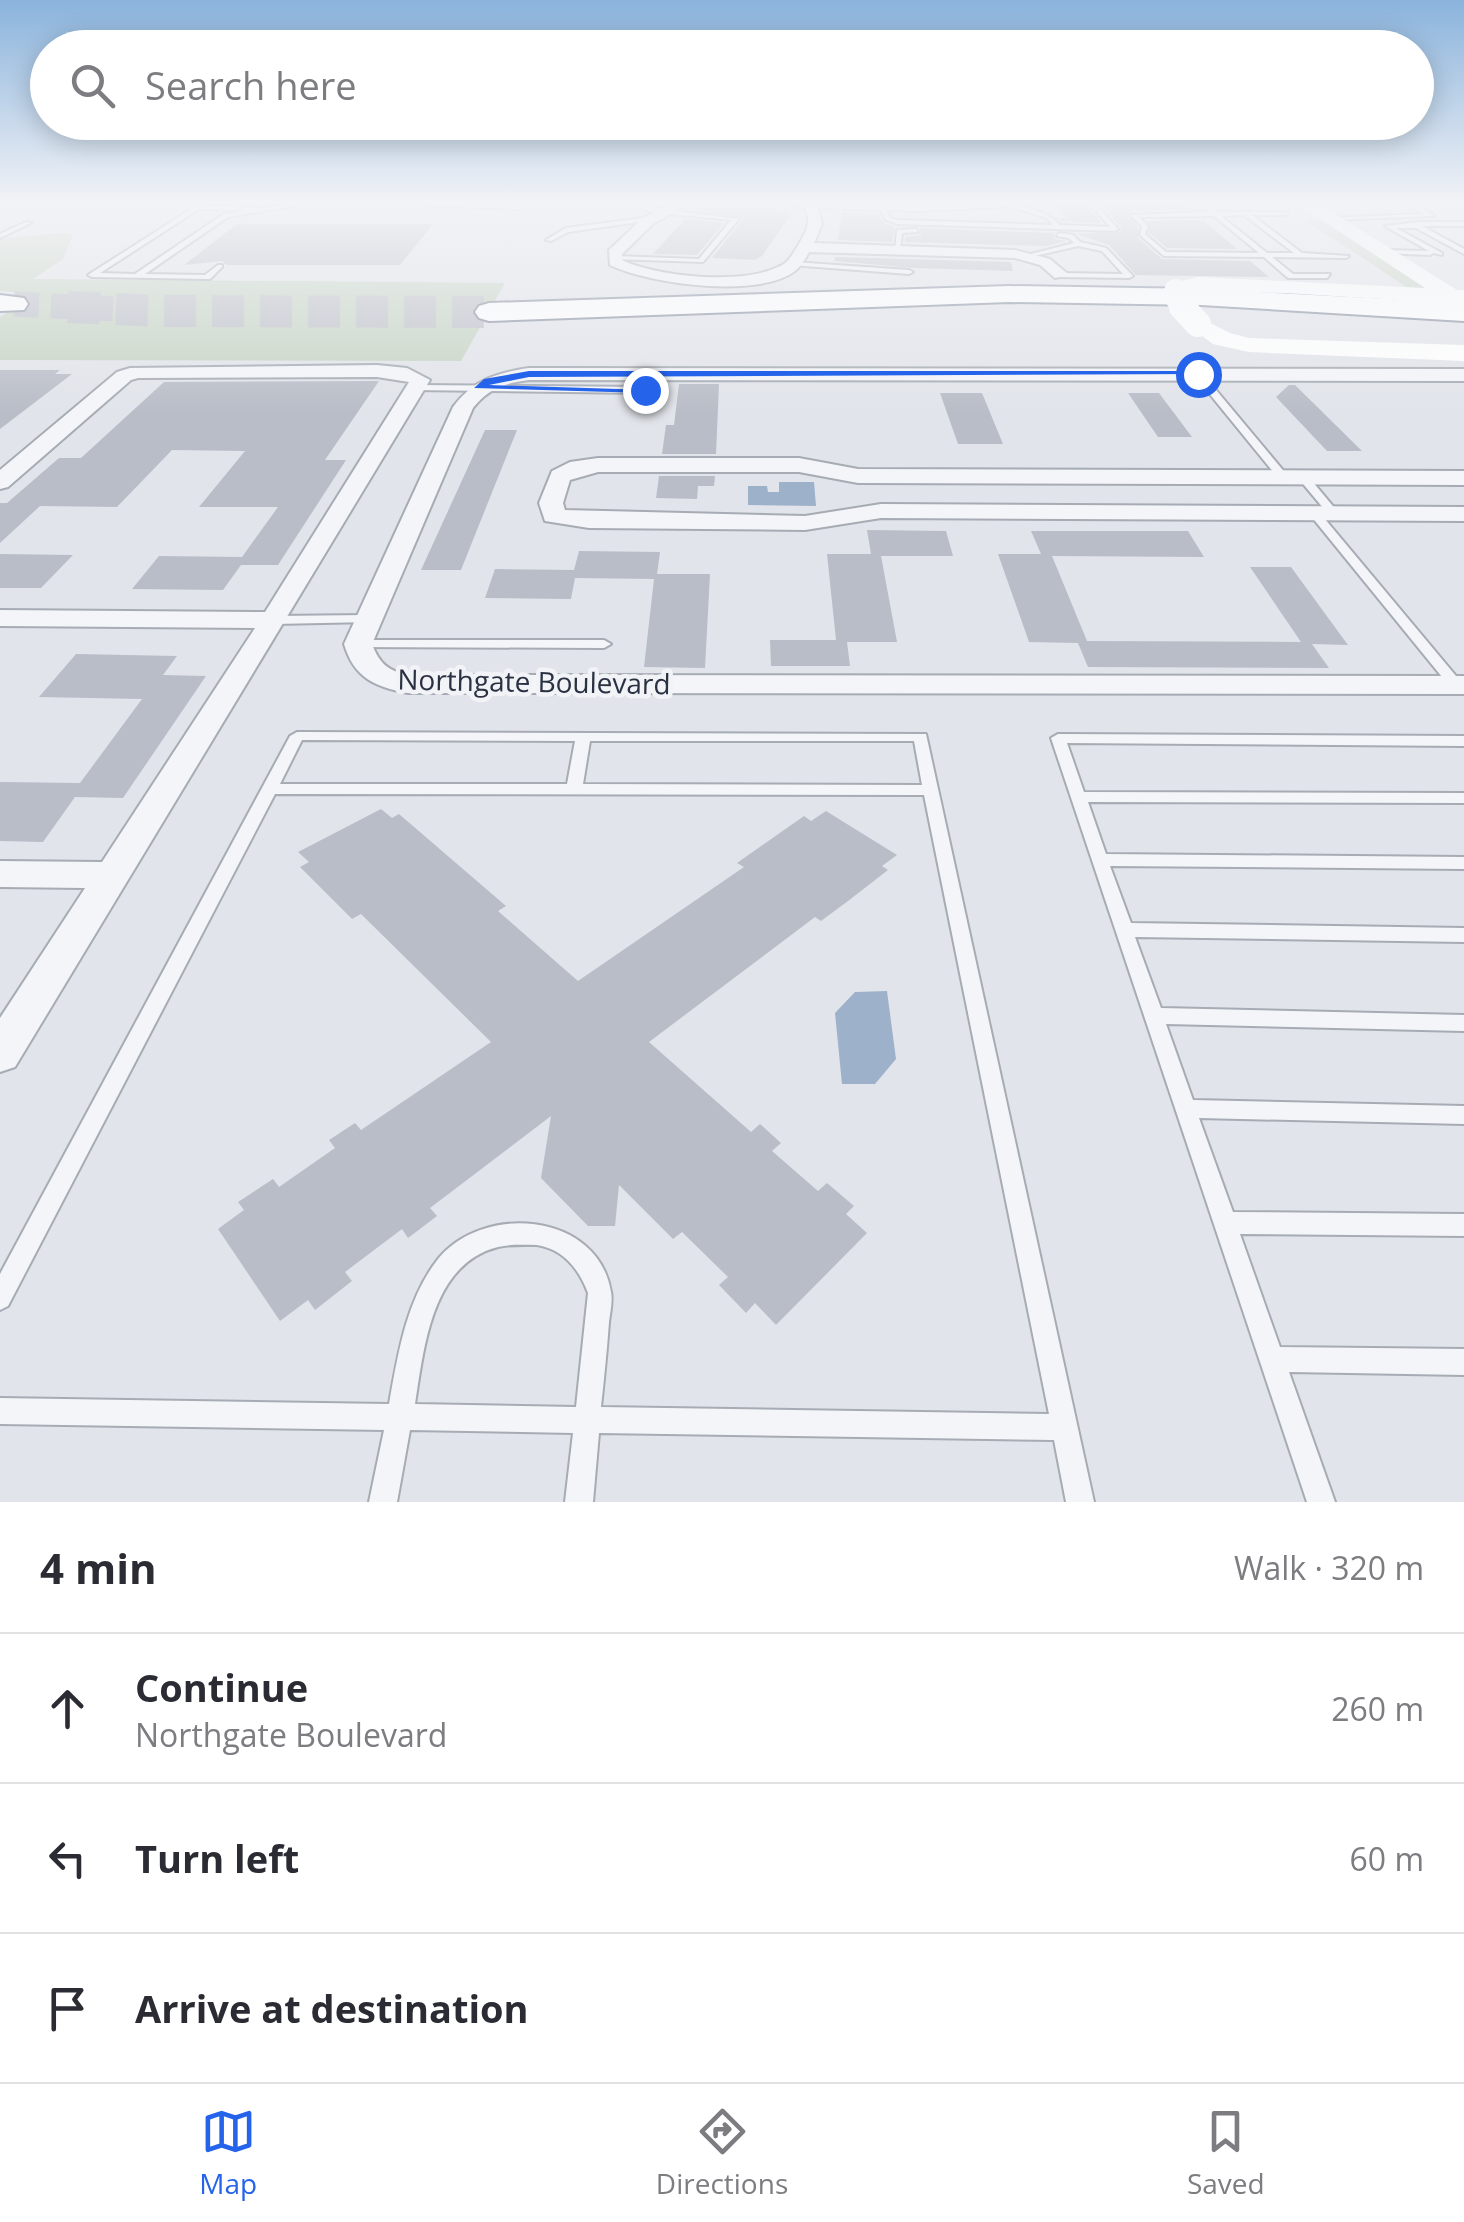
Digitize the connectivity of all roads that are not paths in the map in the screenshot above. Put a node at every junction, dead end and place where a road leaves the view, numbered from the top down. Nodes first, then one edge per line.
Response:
1 (96, 273) edge
2 (141, 273) edge
3 (211, 273) edge
4 (656, 273) edge
5 (776, 273) edge
6 (1127, 273) edge
7 (1287, 273) edge
8 (1372, 273) edge
9 (1416, 273) edge
10 (1060, 275) edge
11 (137, 276) junction
12 (1327, 276) dead end
13 (1401, 292) junction
14 (1461, 302) edge
15 (489, 312) tunnel mouth
16 (1464, 354) edge
17 (1198, 374) junction
18 (1464, 376) edge
19 (417, 388) junction
20 (479, 388) junction
21 (645, 390) dead end
22 (1293, 477) junction
23 (1464, 478) edge
24 (0, 482) edge
25 (1324, 514) junction
26 (1464, 514) edge
27 (0, 618) edge
28 (274, 620) junction
29 (363, 631) junction
30 (604, 644) dead end
31 (1460, 685) edge
32 (583, 737) junction
33 (1458, 741) edge
34 (1464, 758) edge
35 (270, 789) junction
36 (574, 789) junction
37 (930, 790) junction
38 (1078, 797) junction
39 (1464, 798) edge
40 (1100, 860) junction
41 (1464, 862) edge
42 (0, 874) edge
43 (112, 874) junction
44 (1125, 930) junction
45 (1464, 935) edge
46 (1155, 1016) junction
47 (1464, 1024) edge
48 (0, 1054) edge
49 (1187, 1109) junction
50 (1464, 1115) edge
51 (1226, 1223) junction
52 (1464, 1225) edge
53 (0, 1298) edge
54 (1272, 1359) junction
55 (1464, 1362) edge
56 (0, 1411) edge
57 (400, 1415) junction
58 (588, 1417) junction
59 (1064, 1427) junction
60 (382, 1502) edge
61 (579, 1502) edge
62 (1080, 1502) edge
63 (1322, 1502) edge

1 - 11 lane
2 - 11 lane
3 - 11 lane
4 - 5 street
6 - 10 lane
7 - 12 lane
8 - 13 main road
9 - 14 main road
13 - 14 main road
13 - 16 main road, bridge
14 - 15 highway
17 - 18 street
17 - 20 street
17 - 22 lane
19 - 20 lane
19 - 24 street
19 - 28 street
20 - 21 lane
20 - 29 street
22 - 23 street
22 - 25 lane
22 - 25 street
25 - 26 street
25 - 31 lane
27 - 28 street
28 - 29 lane
28 - 43 street
29 - 30 lane
29 - 31 street, Northgate Boulevard
32 - 35 lane
32 - 36 lane
32 - 37 lane
33 - 34 lane
33 - 38 lane
35 - 36 lane
35 - 53 lane
36 - 37 lane
37 - 59 lane
38 - 39 lane
38 - 40 lane
40 - 41 lane
40 - 44 lane
42 - 43 street
43 - 48 street
44 - 45 lane
44 - 46 lane
46 - 47 lane
46 - 49 lane
49 - 50 lane
49 - 51 lane
51 - 52 lane
51 - 54 lane
54 - 55 lane
54 - 63 lane
56 - 57 lane
57 - 58 lane
57 - 58 lane
57 - 60 lane
58 - 59 lane
58 - 61 lane
59 - 62 lane

